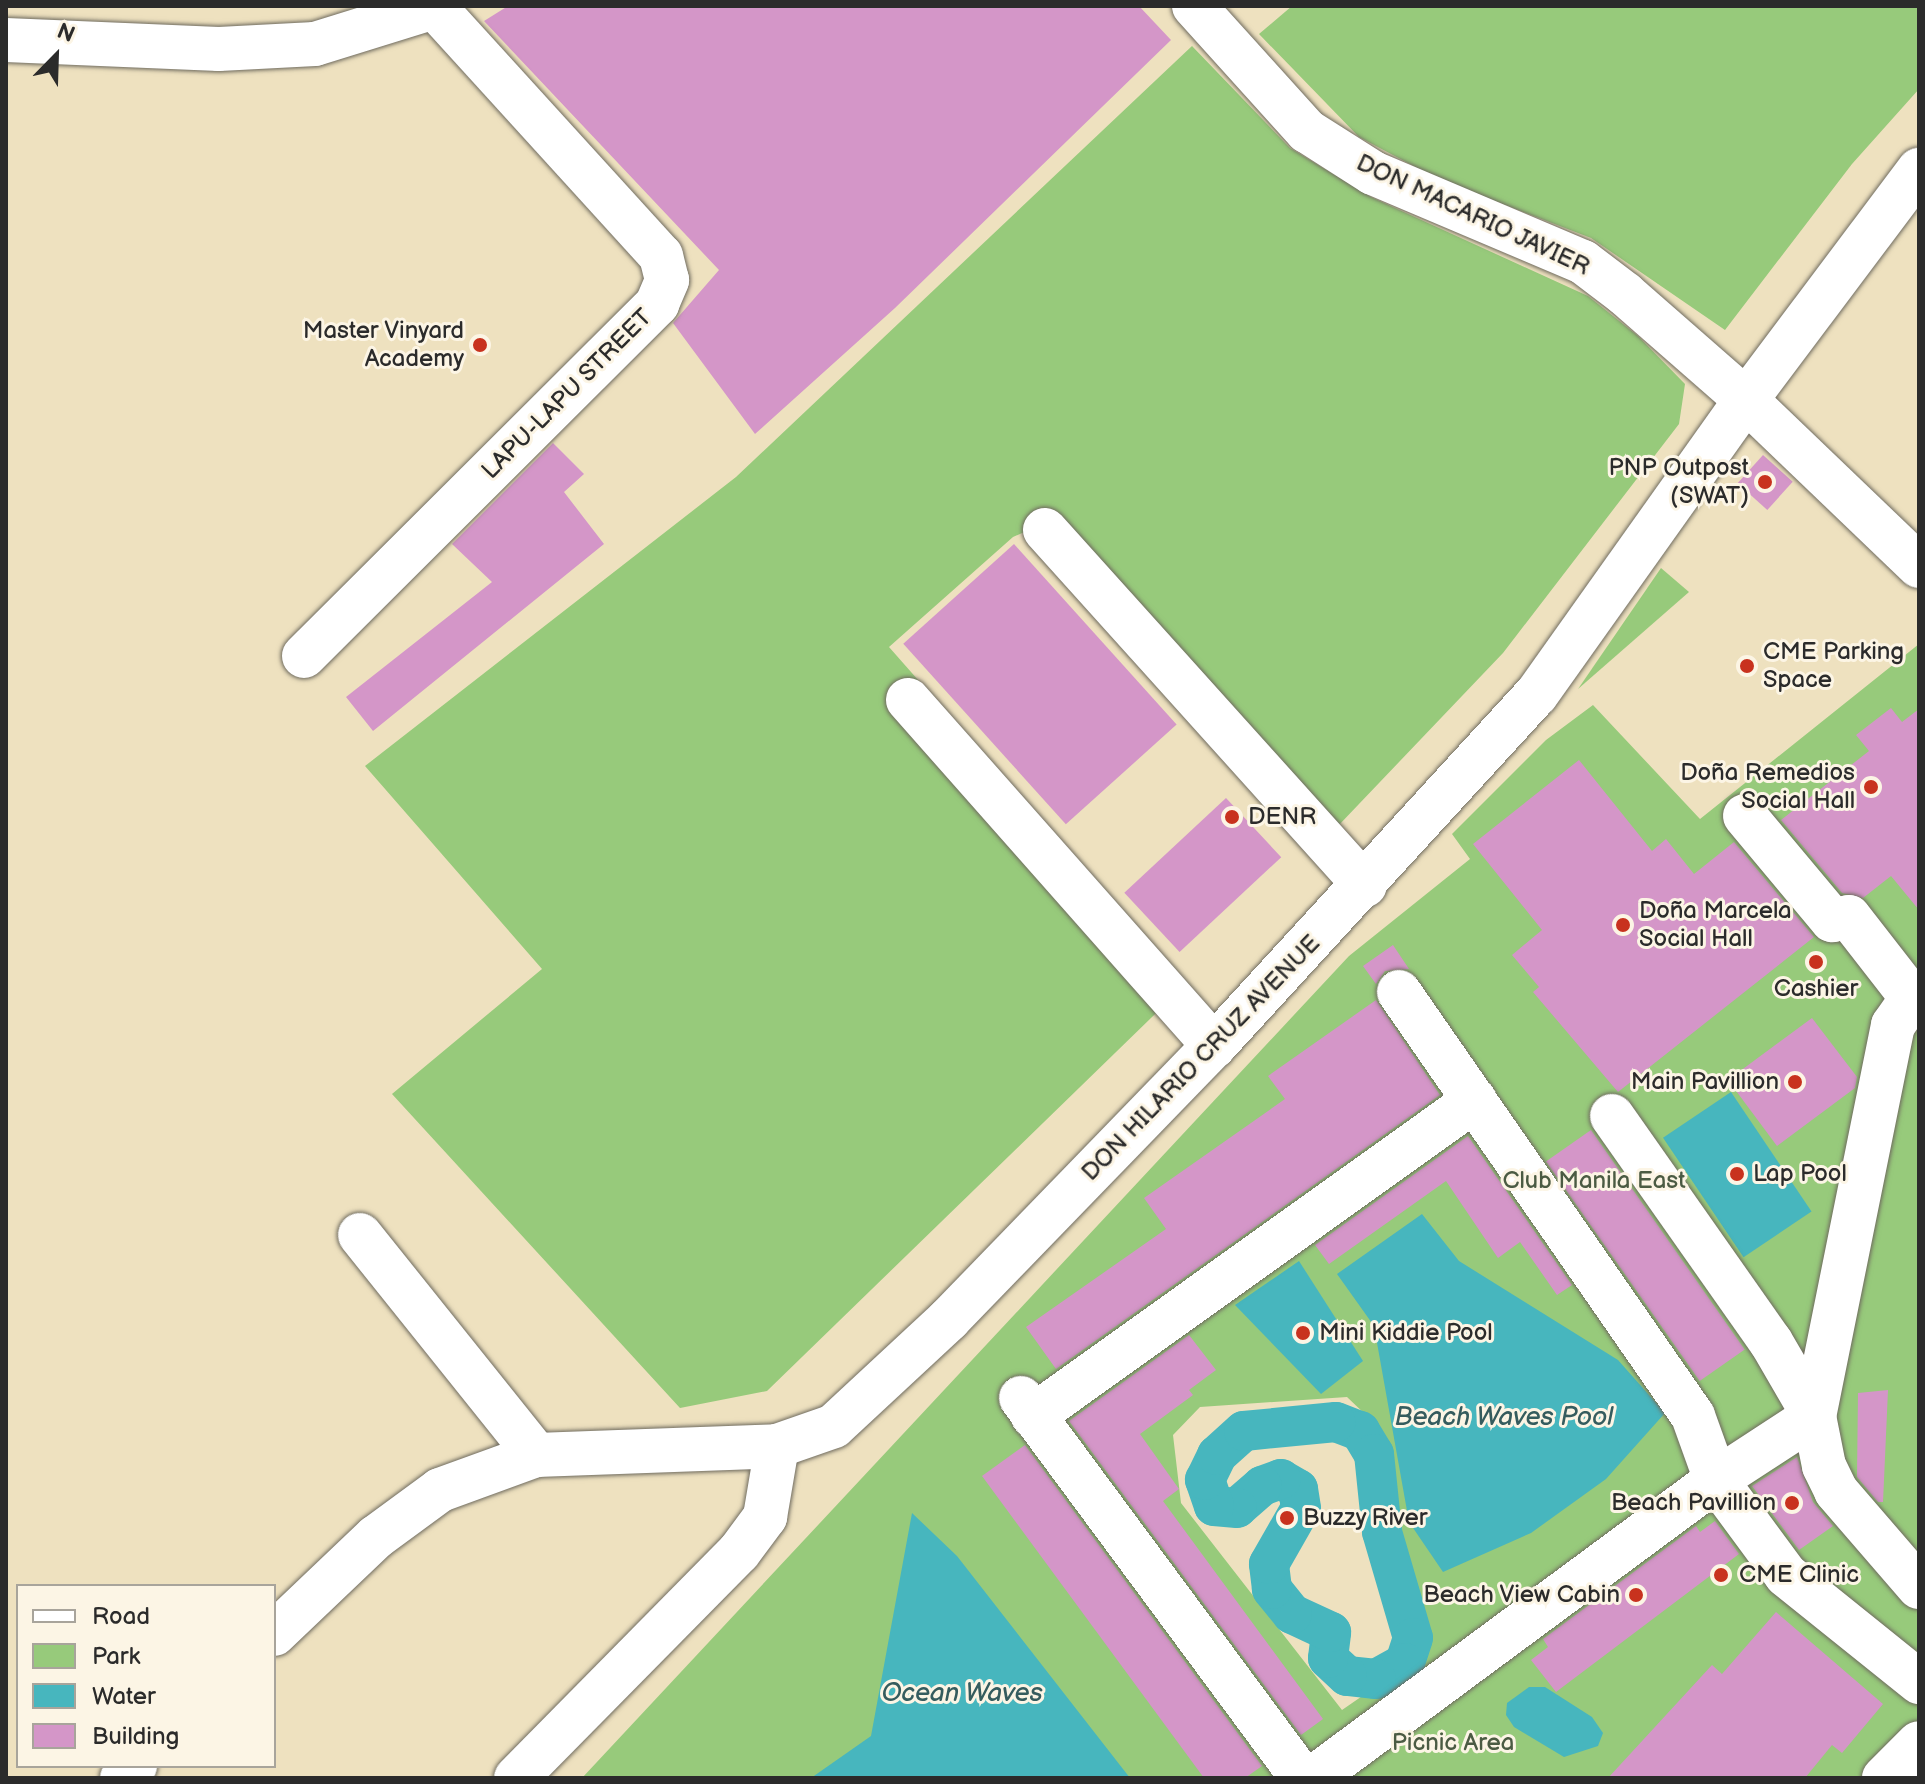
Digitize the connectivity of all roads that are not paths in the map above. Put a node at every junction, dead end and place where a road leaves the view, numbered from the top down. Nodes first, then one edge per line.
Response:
1 (1194, 6) edge
2 (436, 7) edge
3 (6, 40) edge
4 (1919, 170) edge
5 (1746, 400) junction
6 (1045, 530) dead end
7 (1919, 566) edge
8 (304, 656) dead end
9 (908, 700) dead end
10 (1745, 816) dead end
11 (1365, 885) junction
12 (1399, 992) dead end
13 (1916, 1002) edge
14 (1214, 1046) junction
15 (1475, 1100) junction
16 (1612, 1116) dead end
17 (360, 1235) dead end
18 (1814, 1416) junction
19 (777, 1446) junction
20 (536, 1455) junction
21 (1716, 1480) junction
22 (1919, 1587) edge
23 (276, 1632) edge
24 (1919, 1682) edge
25 (1919, 1743) edge
26 (516, 1778) edge
27 (1302, 1778) edge
28 (1313, 1778) edge
29 (1884, 1778) edge

1 - 5 street, DON MACARIO JAVIER
2 - 3 street
2 - 8 street, LAPU-LAPU STREET
4 - 5 street, DON HILARIO CRUZ AVENUE
5 - 7 street, DON MACARIO JAVIER
5 - 11 street, DON HILARIO CRUZ AVENUE
6 - 11 street
9 - 14 street
10 - 13 street
11 - 14 street, DON HILARIO CRUZ AVENUE
12 - 15 street
13 - 18 street
14 - 19 street, DON HILARIO CRUZ AVENUE
15 - 21 street
15 - 27 street
16 - 18 street
17 - 20 street
18 - 21 street
18 - 22 street
19 - 20 street, DON HILARIO CRUZ AVENUE
19 - 26 street
20 - 23 street, DON HILARIO CRUZ AVENUE
21 - 24 street
21 - 28 street
25 - 29 street

